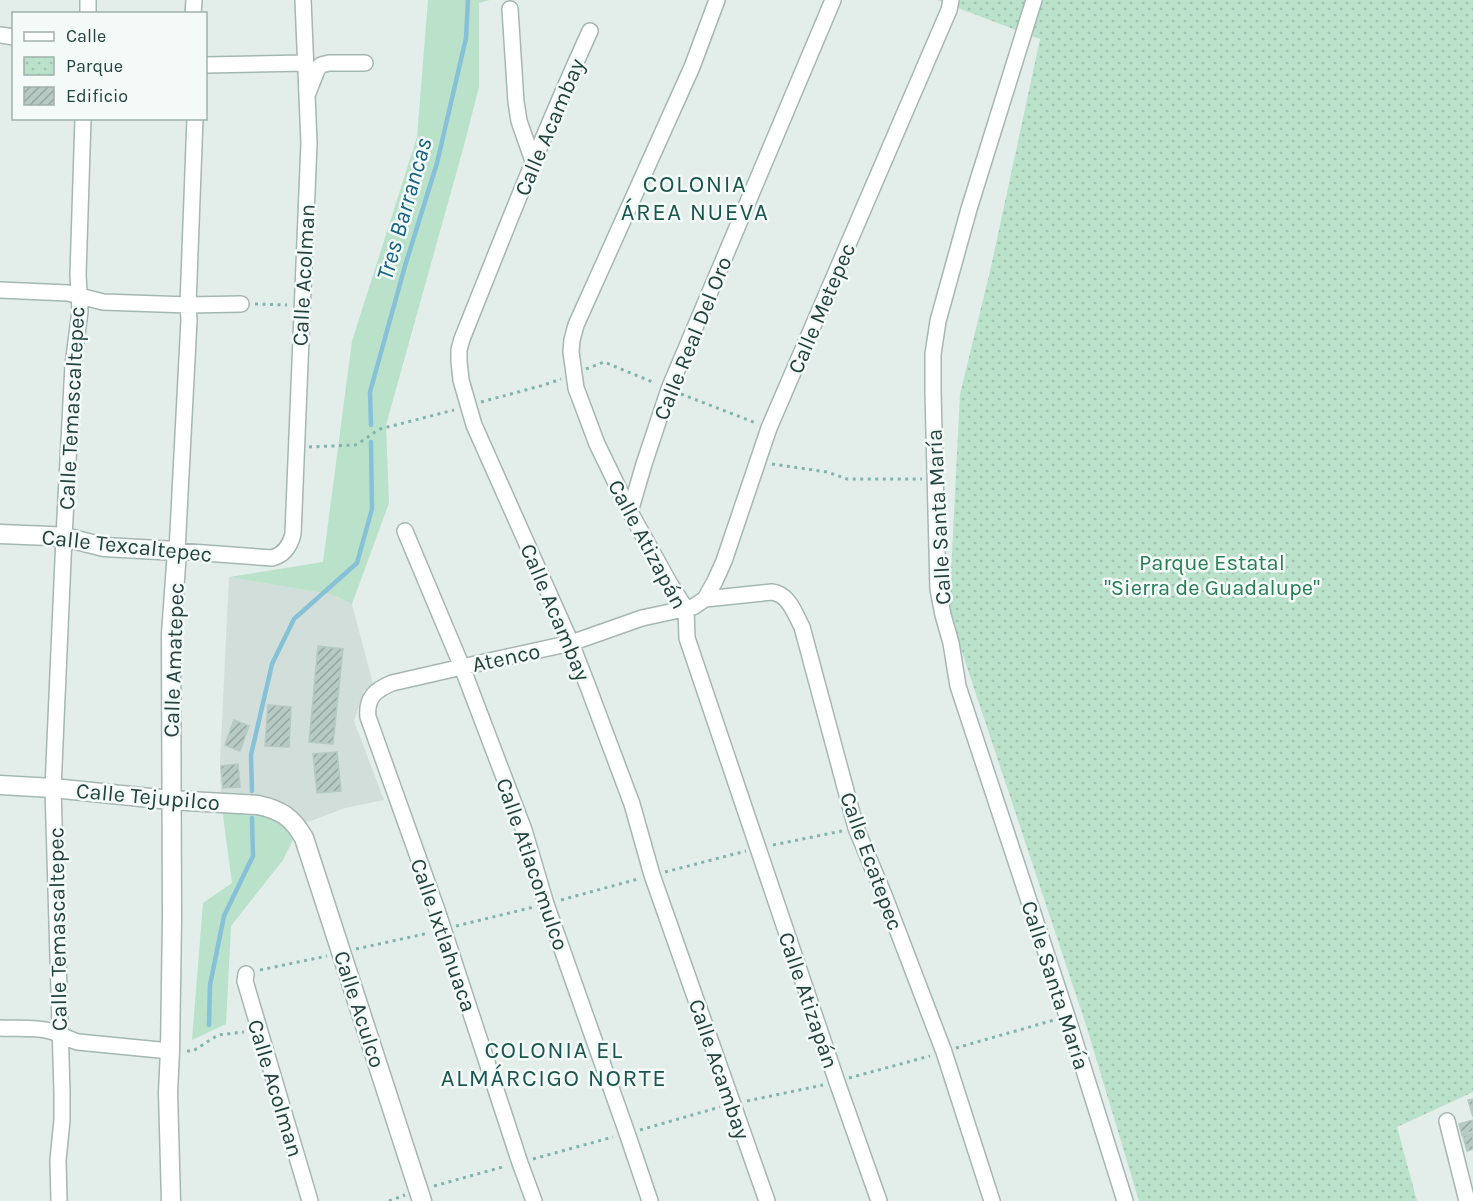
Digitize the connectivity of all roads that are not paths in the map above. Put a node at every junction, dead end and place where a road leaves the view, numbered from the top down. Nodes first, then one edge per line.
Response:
1 (717, 0) edge
2 (833, 0) edge
3 (951, 0) edge
4 (1034, 0) edge
5 (305, 4) edge
6 (510, 9) dead end
7 (590, 31) dead end
8 (305, 63) junction
9 (365, 63) dead end
10 (207, 65) edge
11 (306, 98) junction
12 (83, 120) edge
13 (195, 120) edge
14 (533, 161) junction
15 (0, 290) edge
16 (78, 296) junction
17 (241, 304) road end
18 (188, 305) junction
19 (630, 512) junction
20 (405, 531) dead end
21 (0, 534) edge
22 (64, 537) junction
23 (287, 549) joint
24 (177, 551) junction
25 (705, 599) junction
26 (686, 609) junction
27 (571, 643) junction
28 (462, 667) junction
29 (368, 704) joint
30 (0, 785) edge
31 (53, 788) junction
32 (171, 800) junction
33 (292, 820) joint
34 (246, 974) road end
35 (0, 1028) edge
36 (59, 1034) junction
37 (170, 1051) junction
38 (1447, 1122) dead end
39 (59, 1201) edge
40 (171, 1201) edge
41 (310, 1201) edge
42 (422, 1201) edge
43 (534, 1201) edge
44 (650, 1201) edge
45 (767, 1201) edge
46 (879, 1201) edge
47 (992, 1201) edge
48 (1125, 1201) edge
49 (1467, 1201) edge

1 - 19 street, Calle Atizapán
2 - 19 street, Calle Real Del Oro
3 - 25 street, Calle Metepec
4 - 48 street, Calle Santa María
5 - 8 street, Calle Acolman
6 - 14 street
7 - 14 street, Calle Acambay
8 - 10 street
8 - 11 street, Calle Acolman
9 - 11 street
11 - 23 street, Calle Acolman
12 - 16 street, Calle Temascaltepec
13 - 18 street, Calle Amatepec
14 - 27 street, Calle Acambay
15 - 16 street
16 - 18 street
16 - 22 street, Calle Temascaltepec
17 - 18 street
18 - 24 street, Calle Amatepec
19 - 26 street, Calle Atizapán
20 - 28 street, Calle Atlacomulco
21 - 22 street, Calle Texcaltepec
22 - 24 street, Calle Texcaltepec
22 - 31 street, Calle Temascaltepec
23 - 24 street, Calle Texcaltepec
24 - 32 street, Calle Amatepec
25 - 26 street
25 - 47 street, Calle Ecatepec
26 - 27 street, Atenco
26 - 46 street, Calle Atizapán
27 - 28 street, Atenco
27 - 45 street, Calle Acambay
28 - 29 street, Atenco
28 - 44 street, Calle Atlacomulco
29 - 43 street, Calle Ixtlahuaca
30 - 31 street, Calle Tejupilco
31 - 32 street, Calle Tejupilco
31 - 36 street, Calle Temascaltepec
32 - 33 street, Calle Tejupilco
32 - 37 street, Calle Amatepec
33 - 42 street, Calle Aculco
34 - 41 street, Calle Acolman
35 - 36 street
36 - 37 street
36 - 39 street, Calle Temascaltepec
37 - 40 street, Calle Amatepec
38 - 49 street

